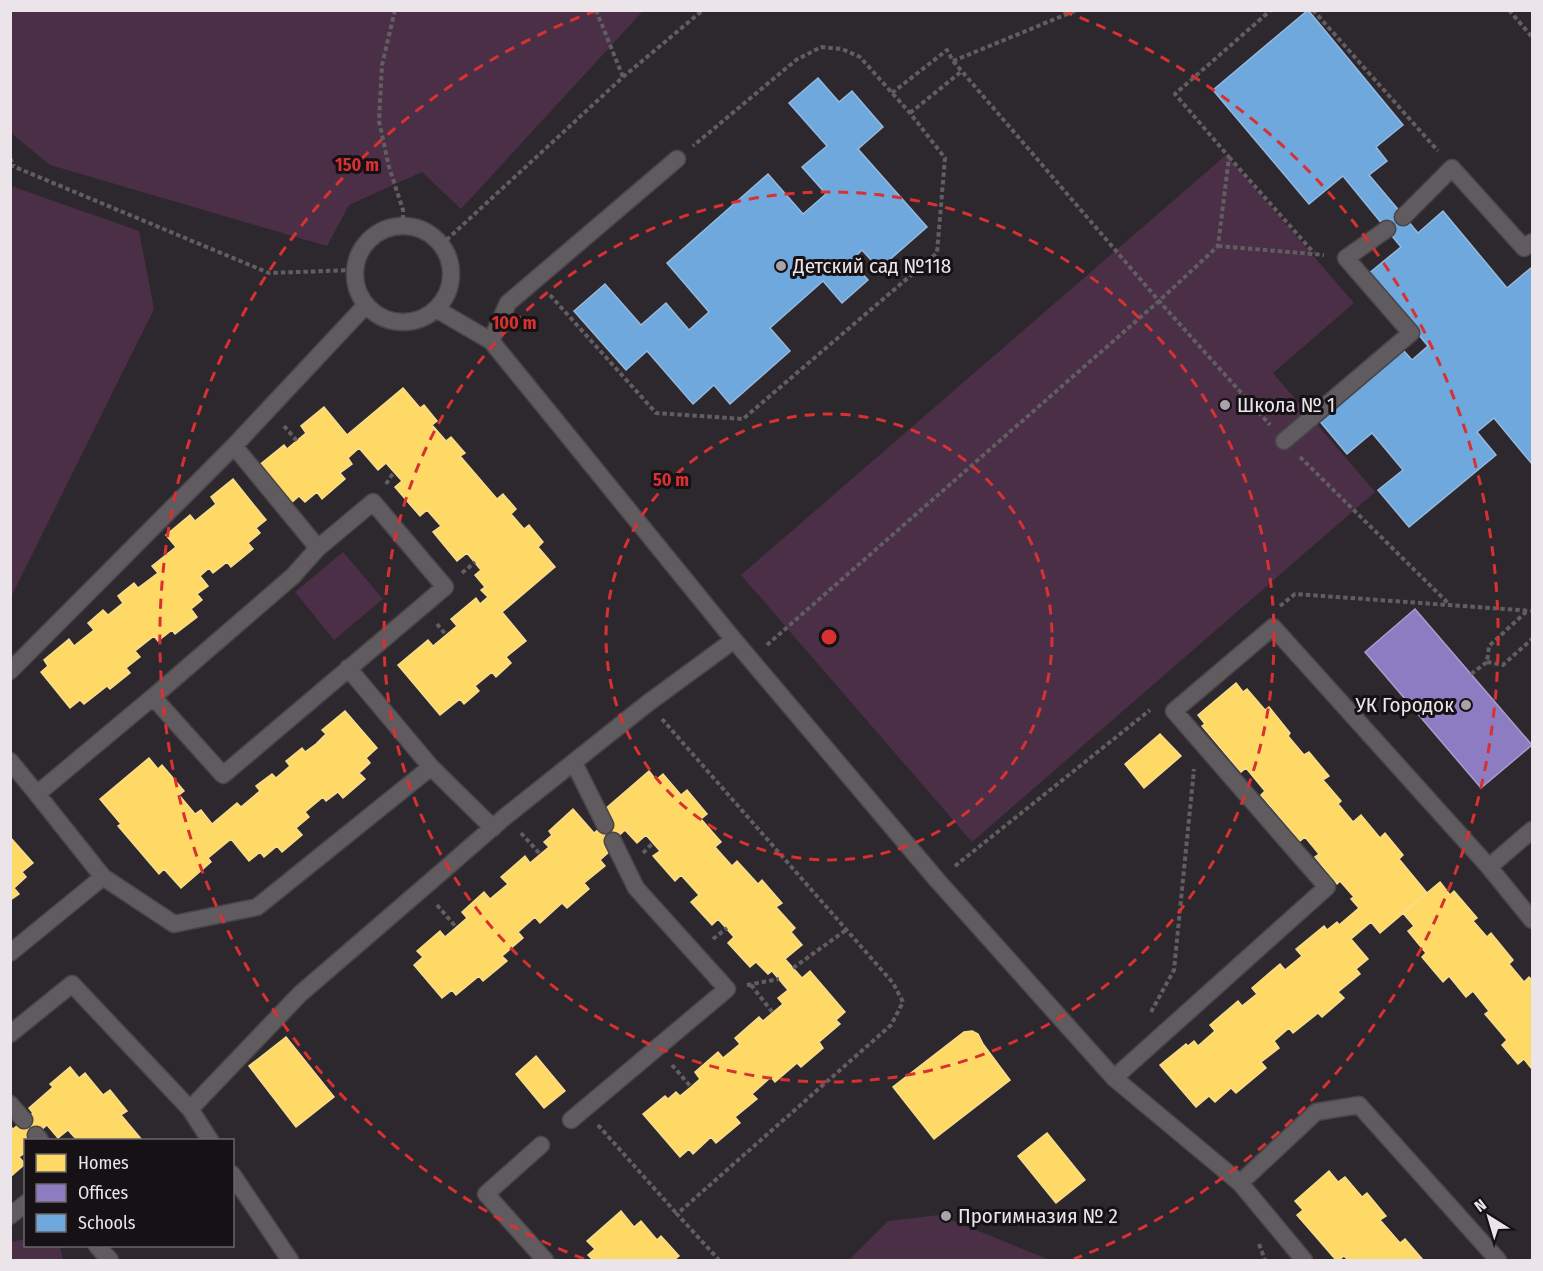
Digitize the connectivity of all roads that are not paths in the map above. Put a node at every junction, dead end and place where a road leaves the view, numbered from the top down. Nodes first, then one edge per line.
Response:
1 (677, 159) road end
2 (1403, 217) dead end
3 (1388, 230) dead end
4 (1533, 242) edge
5 (366, 305) junction
6 (436, 309) junction
7 (491, 341) junction
8 (1284, 441) road end
9 (234, 446) junction
10 (318, 548) junction
11 (734, 640) junction
12 (348, 668) junction
13 (10, 671) edge
14 (153, 697) junction
15 (10, 761) edge
16 (574, 763) junction
17 (431, 767) junction
18 (37, 794) junction
19 (605, 825) dead end
20 (493, 828) junction
21 (1533, 830) edge
22 (613, 841) dead end
23 (1489, 867) junction
24 (103, 877) junction
25 (1533, 920) edge
26 (10, 953) edge
27 (10, 1034) edge
28 (1114, 1078) junction
29 (10, 1104) edge
30 (190, 1109) junction
31 (578, 1115) road end
32 (24, 1120) dead end
33 (209, 1139) edge
34 (541, 1145) dead end
35 (234, 1177) edge
36 (1240, 1184) junction
37 (24, 1205) edge
38 (10, 1216) edge
39 (99, 1247) edge
40 (110, 1260) edge
41 (290, 1260) edge
42 (545, 1260) edge
43 (1304, 1260) edge
44 (1498, 1260) edge

1 - 7 lane
2 - 4 lane
3 - 8 lane
5 - 6 lane
5 - 6 lane
5 - 9 lane
6 - 7 lane
7 - 11 lane
9 - 10 lane
9 - 13 lane
10 - 12 lane
10 - 14 lane
11 - 16 lane
11 - 28 lane
12 - 14 lane
12 - 17 lane
14 - 18 lane
15 - 18 lane
16 - 19 lane
16 - 20 lane
17 - 20 lane
17 - 24 lane
18 - 24 lane
20 - 30 lane
21 - 23 lane
22 - 31 lane
23 - 25 lane
23 - 28 lane
24 - 26 lane
27 - 30 lane
28 - 36 lane
29 - 32 lane
30 - 33 lane
34 - 42 lane
35 - 41 lane
36 - 43 lane
36 - 44 lane
37 - 38 lane
39 - 40 lane

